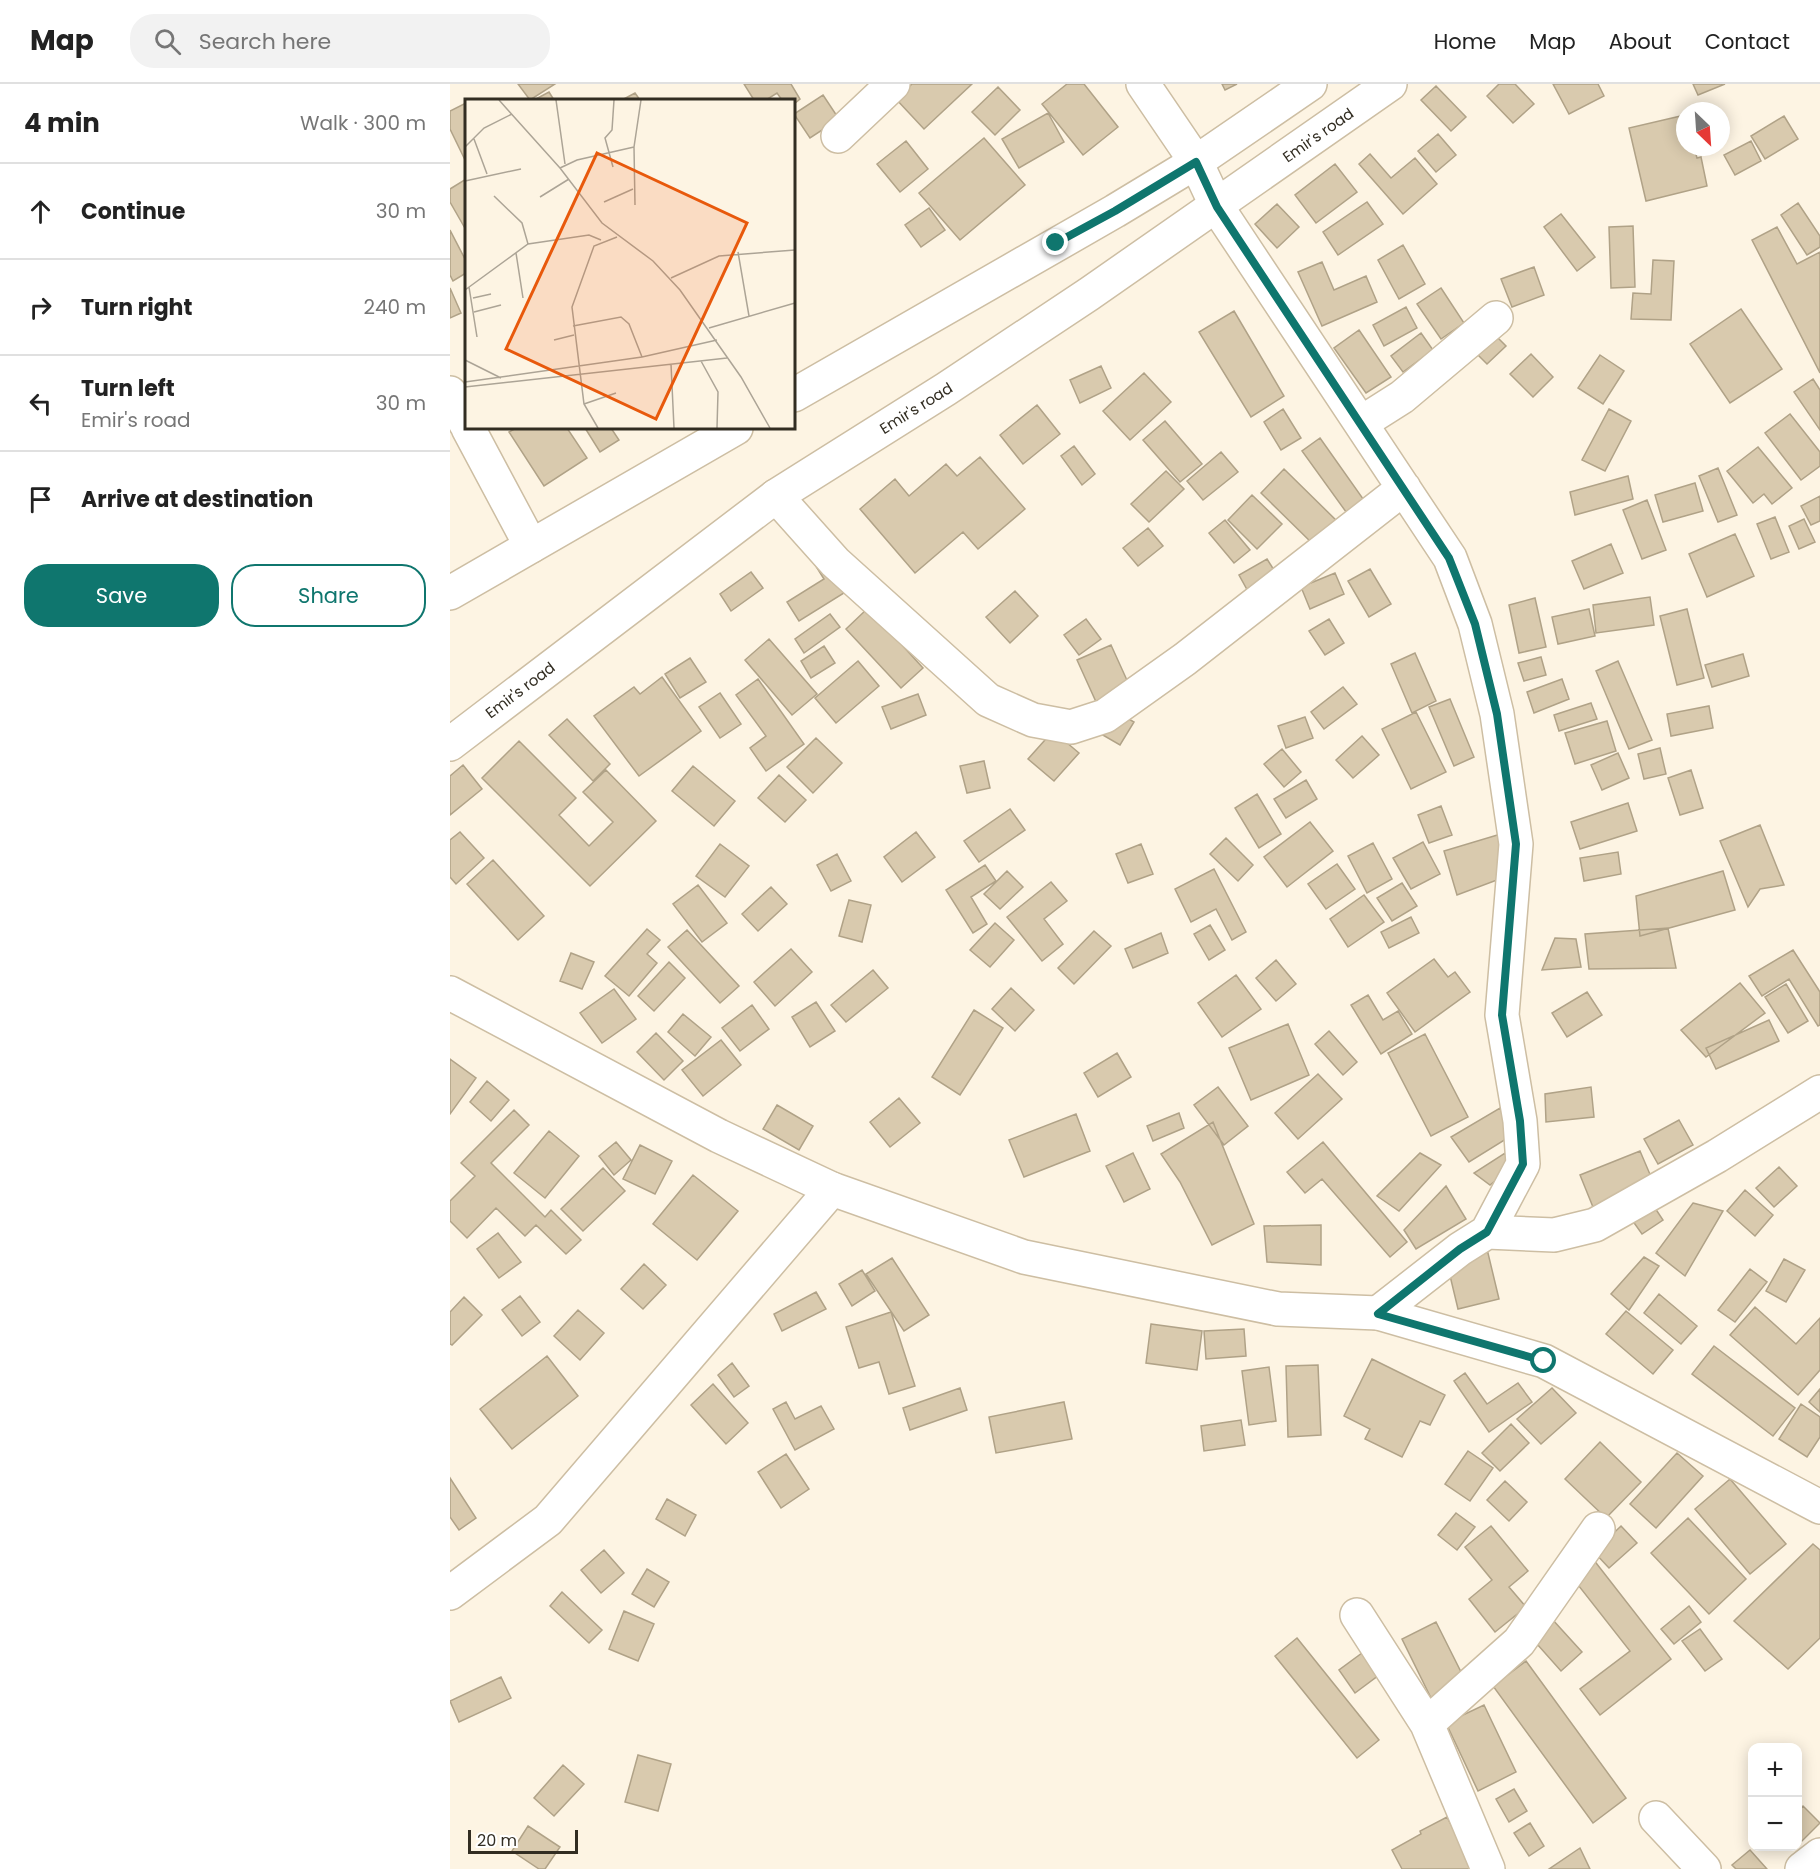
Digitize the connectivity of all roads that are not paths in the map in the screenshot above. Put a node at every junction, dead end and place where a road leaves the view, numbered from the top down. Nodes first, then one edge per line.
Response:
1 (893, 84) edge
2 (1143, 84) edge
3 (1310, 84) edge
4 (1390, 84) edge
5 (838, 136) dead end
6 (1196, 162) junction
7 (1217, 207) junction
8 (1496, 318) dead end
9 (450, 393) edge
10 (795, 393) edge
11 (465, 422) edge
12 (1361, 423) junction
13 (469, 429) edge
14 (734, 429) edge
15 (1404, 488) junction
16 (776, 496) junction
17 (531, 546) junction
18 (450, 593) edge
19 (450, 744) edge
20 (450, 993) edge
21 (1820, 1092) edge
22 (832, 1189) junction
23 (1487, 1232) junction
24 (1378, 1314) junction
25 (1820, 1507) edge
26 (1598, 1529) dead end
27 (450, 1593) edge
28 (1357, 1615) dead end
29 (1427, 1724) junction
30 (1656, 1818) dead end
31 (1820, 1855) edge
32 (1488, 1869) edge
33 (1704, 1869) edge
34 (1802, 1869) edge

1 - 5 street
2 - 6 street
3 - 6 street
4 - 7 street, Emir's road
6 - 7 street
6 - 10 street
7 - 12 street
7 - 16 street, Emir's road
8 - 12 street
9 - 11 street
12 - 15 street
13 - 17 street
14 - 17 street
15 - 16 street
15 - 23 street
16 - 19 street, Emir's road
17 - 18 street
20 - 22 street
21 - 23 street
22 - 24 street
22 - 27 street
23 - 24 street
24 - 25 street
26 - 29 street
28 - 29 street
29 - 32 street
30 - 33 street
31 - 34 street

